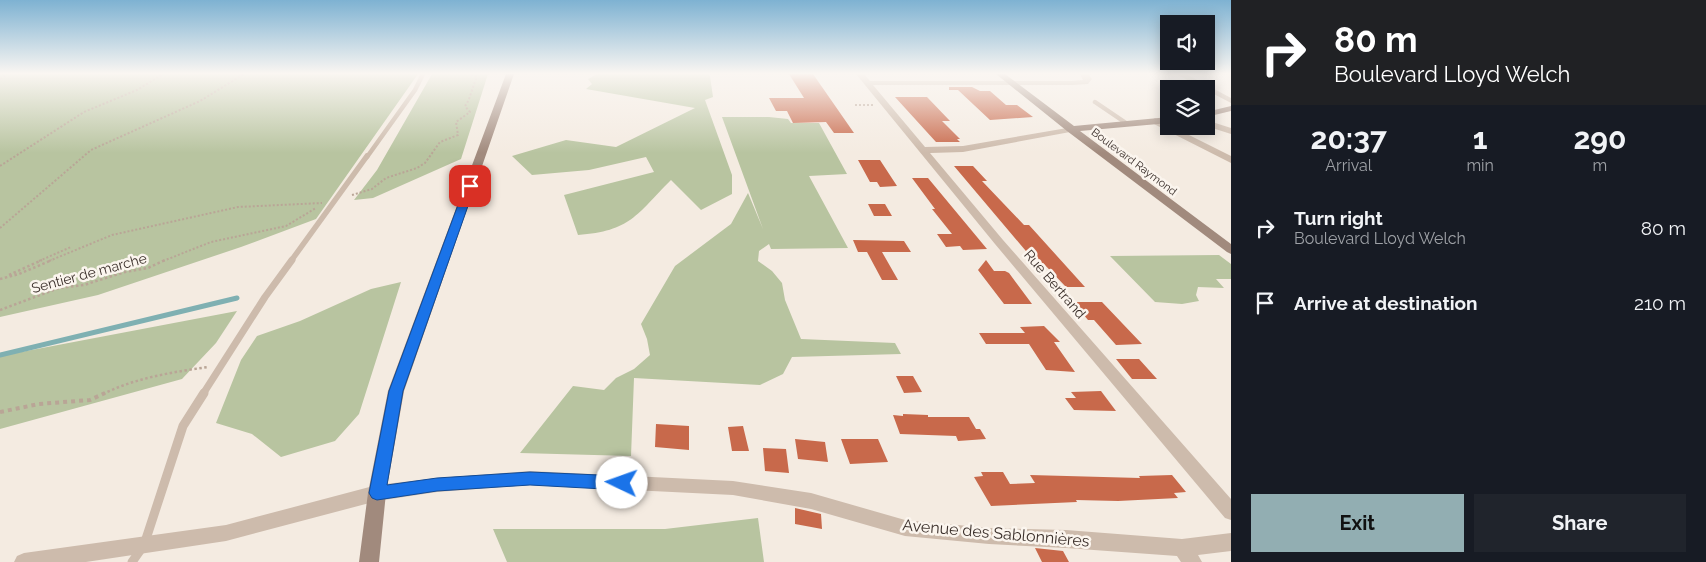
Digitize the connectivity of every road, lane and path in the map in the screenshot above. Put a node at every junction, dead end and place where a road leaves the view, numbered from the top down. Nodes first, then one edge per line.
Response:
1 (112, 100) edge
2 (201, 100) edge
3 (408, 100) edge
4 (468, 100) edge
5 (501, 100) edge
6 (882, 100) edge
7 (1033, 100) edge
8 (1095, 102) dead end
9 (885, 104) junction
10 (855, 105) dead end
11 (1231, 108) edge
12 (1215, 112) edge
13 (1156, 121) junction
14 (1160, 121) edge
15 (1126, 123) junction
16 (1215, 126) edge
17 (1070, 129) junction
18 (1231, 131) edge
19 (923, 150) junction
20 (1231, 160) edge
21 (0, 166) edge
22 (346, 196) dead end
23 (335, 202) junction
24 (325, 205) dead end
25 (0, 228) edge
26 (71, 247) dead end
27 (1231, 250) edge
28 (0, 279) edge
29 (0, 310) edge
30 (221, 366) junction
31 (0, 412) edge
32 (377, 493) junction
33 (1231, 512) edge
34 (1231, 542) edge
35 (144, 545) junction
36 (1187, 555) edge
37 (24, 562) edge
38 (132, 562) edge
39 (369, 562) edge

1 - 21 path
2 - 25 path
3 - 23 lane
4 - 22 path
5 - 32 main road
6 - 9 street, Rue Bertrand
7 - 17 main road, Boulevard Raymond
8 - 15 lane
9 - 10 path
9 - 19 street, Rue Bertrand
11 - 12 main road
13 - 14 main road
13 - 15 main road
13 - 20 street
15 - 17 main road
16 - 18 street
17 - 19 street
17 - 27 main road, Boulevard Raymond
19 - 33 street, Rue Bertrand
23 - 28 path
23 - 30 lane
24 - 29 path, Sentier de marche
26 - 28 path
30 - 31 path
30 - 35 lane
32 - 35 street, Avenue des Sablonnières
32 - 36 street, Avenue des Sablonnières
32 - 39 main road
34 - 36 street, Avenue des Sablonnières
35 - 37 street, Avenue des Sablonnières
35 - 38 lane

